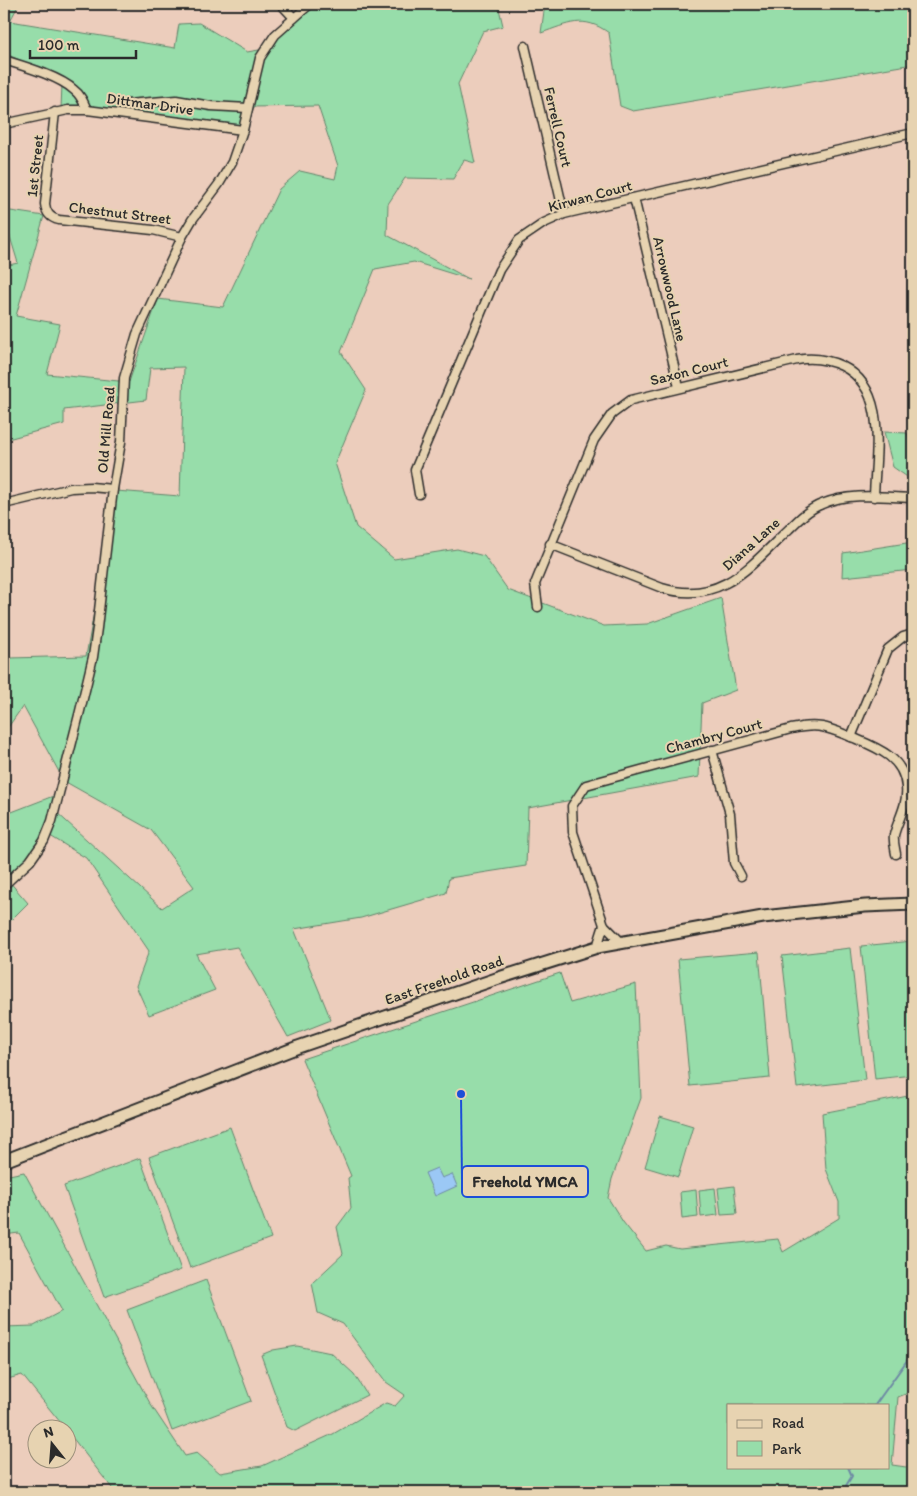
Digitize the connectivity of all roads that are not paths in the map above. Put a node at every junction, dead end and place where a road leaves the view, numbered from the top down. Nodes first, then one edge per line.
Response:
1 (281, 4) edge
2 (310, 4) edge
3 (294, 18) junction
4 (525, 46) dead end
5 (4, 60) edge
6 (127, 104) dead end
7 (248, 108) junction
8 (87, 110) junction
9 (55, 112) junction
10 (4, 124) edge
11 (242, 130) junction
12 (913, 132) edge
13 (634, 198) junction
14 (564, 214) junction
15 (54, 219) joint
16 (182, 237) junction
17 (679, 387) junction
18 (113, 489) junction
19 (418, 494) dead end
20 (874, 497) junction
21 (913, 498) edge
22 (4, 504) edge
23 (550, 544) junction
24 (538, 607) dead end
25 (913, 634) edge
26 (851, 737) junction
27 (712, 750) junction
28 (896, 854) dead end
29 (741, 876) dead end
30 (4, 885) edge
31 (913, 904) edge
32 (604, 925) junction
33 (621, 942) junction
34 (597, 947) junction
35 (4, 1161) edge

1 - 3 street
2 - 3 street, Old Mill Road
3 - 7 street, Old Mill Road
4 - 14 street, Ferrell Court
5 - 8 street
6 - 7 street
7 - 11 street, Old Mill Road
8 - 9 street, Dittmar Drive
8 - 11 street, Dittmar Drive
9 - 10 street, Dittmar Drive
9 - 15 street, 1st Street
11 - 16 street, Old Mill Road
12 - 13 street, Kirwan Court
13 - 14 street, Kirwan Court
13 - 17 street, Arrowwood Lane
14 - 19 street, Kirwan Court
15 - 16 street, Chestnut Street
16 - 18 street, Old Mill Road
17 - 20 street, Saxon Court
17 - 23 street, Saxon Court
18 - 22 street
18 - 30 street, Old Mill Road
20 - 21 street, Diana Lane
20 - 23 street, Diana Lane
23 - 24 street, Saxon Court
25 - 26 street
26 - 27 street, Chambry Court
26 - 28 street, Chambry Court
27 - 29 street
27 - 32 street, Chambry Court
31 - 33 main road, East Freehold Road
32 - 33 street, Chambry Court
32 - 34 street
33 - 34 main road, East Freehold Road
34 - 35 main road, East Freehold Road

